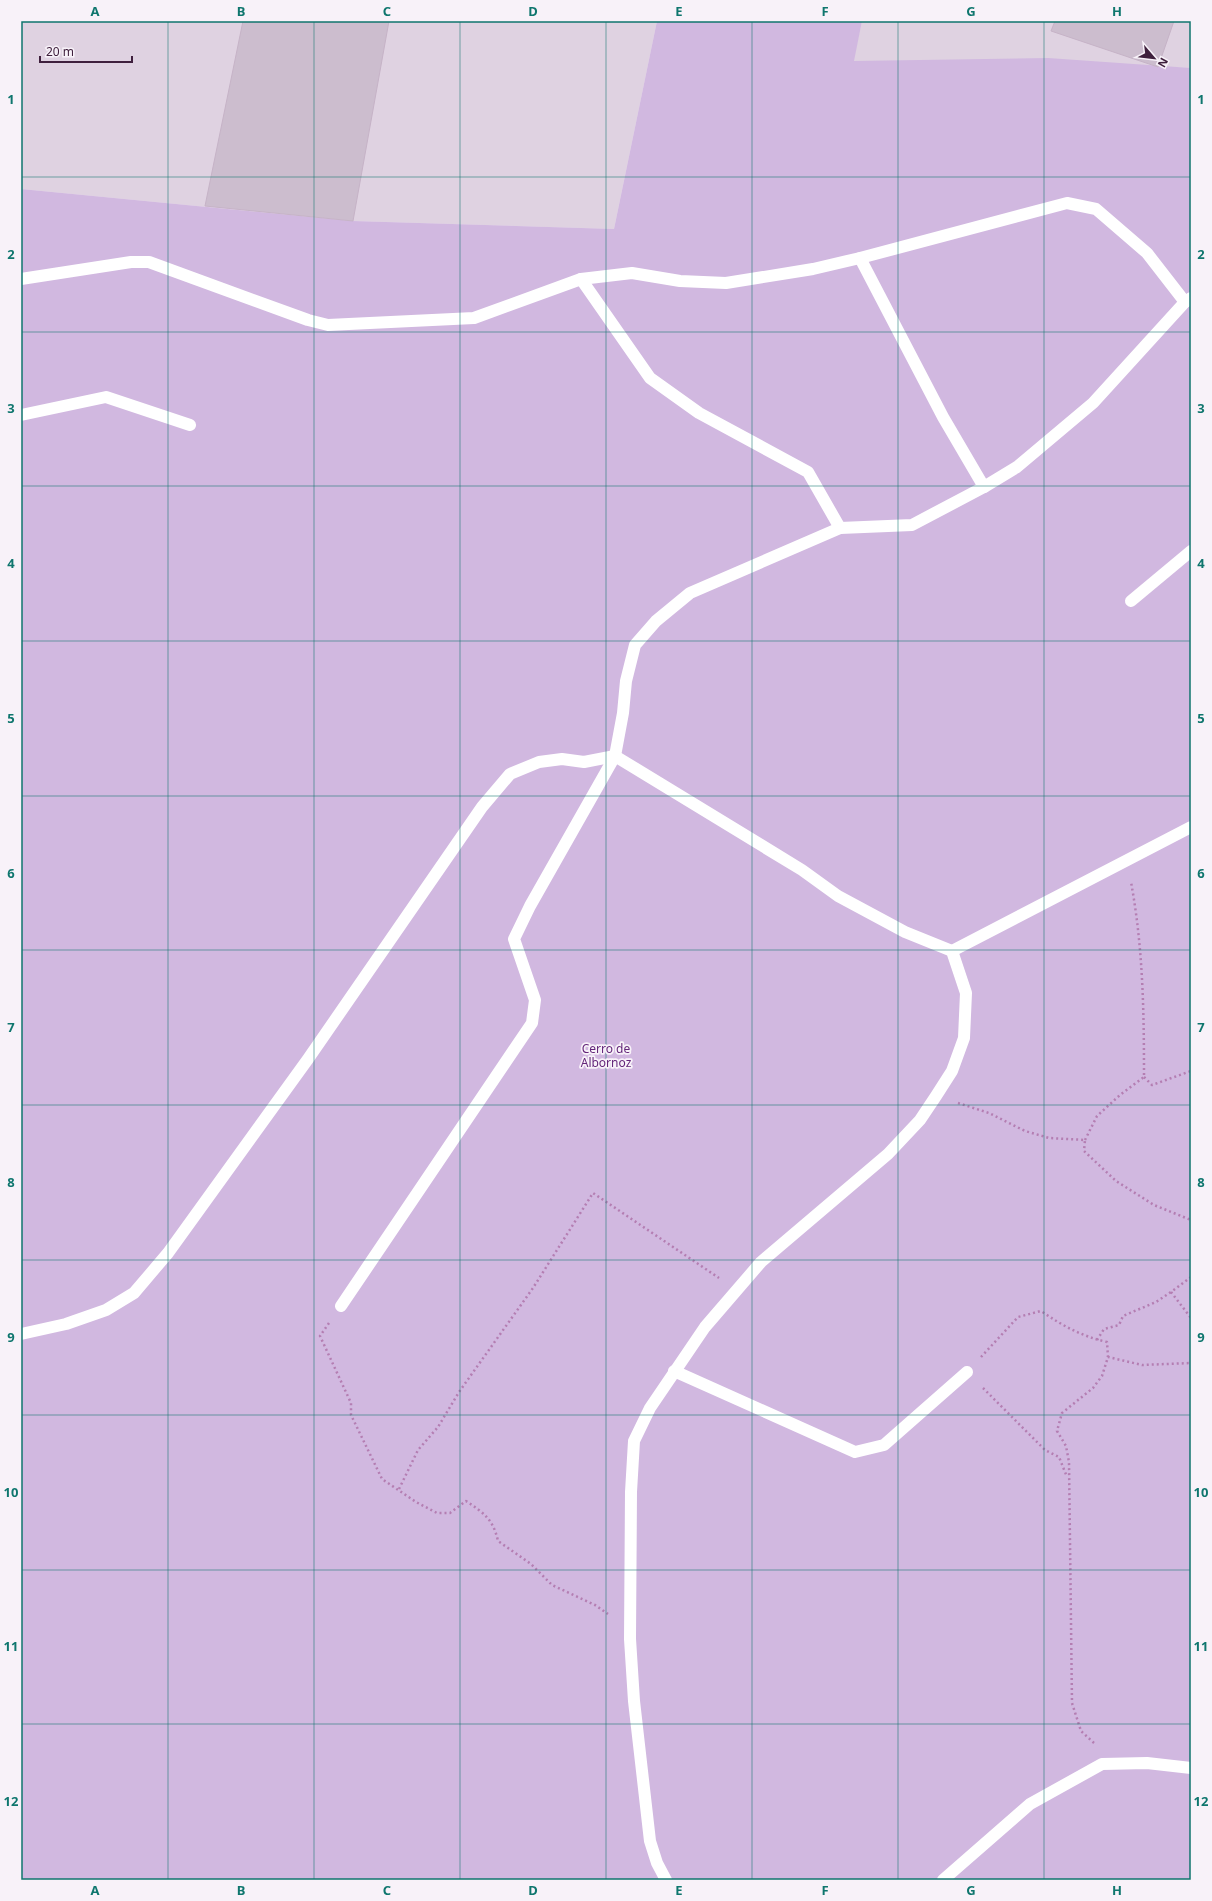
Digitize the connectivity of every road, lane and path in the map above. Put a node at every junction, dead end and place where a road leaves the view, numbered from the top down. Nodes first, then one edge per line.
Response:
1 (860, 258) junction
2 (21, 279) edge
3 (581, 280) junction
4 (1188, 300) edge
5 (21, 415) edge
6 (190, 425) dead end
7 (984, 487) junction
8 (840, 528) junction
9 (1191, 551) edge
10 (1131, 601) dead end
11 (615, 756) junction
12 (1191, 827) edge
13 (1126, 860) junction
14 (952, 951) junction
15 (1191, 1071) edge
16 (1144, 1077) junction
17 (936, 1096) junction
18 (1085, 1140) junction
19 (1191, 1220) edge
20 (1191, 1278) edge
21 (737, 1290) junction
22 (1171, 1292) junction
23 (341, 1306) joint
24 (1191, 1318) edge
25 (21, 1334) edge
26 (1097, 1340) junction
27 (1108, 1357) junction
28 (1191, 1363) edge
29 (674, 1371) junction
30 (967, 1372) junction
31 (1068, 1480) junction
32 (399, 1489) junction
33 (630, 1629) junction
34 (1119, 1764) junction
35 (1191, 1768) edge
36 (666, 1880) edge
37 (943, 1880) edge

1 - 3 street
1 - 4 street
1 - 7 street
2 - 3 street
3 - 8 street
4 - 7 street
5 - 6 street
7 - 8 street
8 - 11 street
9 - 10 street
11 - 14 street
11 - 23 street
11 - 25 street
12 - 13 street
13 - 14 street
13 - 16 path
14 - 17 street
15 - 16 path
16 - 18 path
17 - 18 path
17 - 21 street
18 - 19 path
20 - 22 path
21 - 29 street
21 - 32 path
22 - 24 path
22 - 26 path
23 - 32 path
26 - 27 path
26 - 30 path
27 - 28 path
27 - 31 path
29 - 30 street
29 - 33 street
30 - 31 path
31 - 34 path
32 - 33 path
33 - 36 street
34 - 35 street
34 - 37 street

